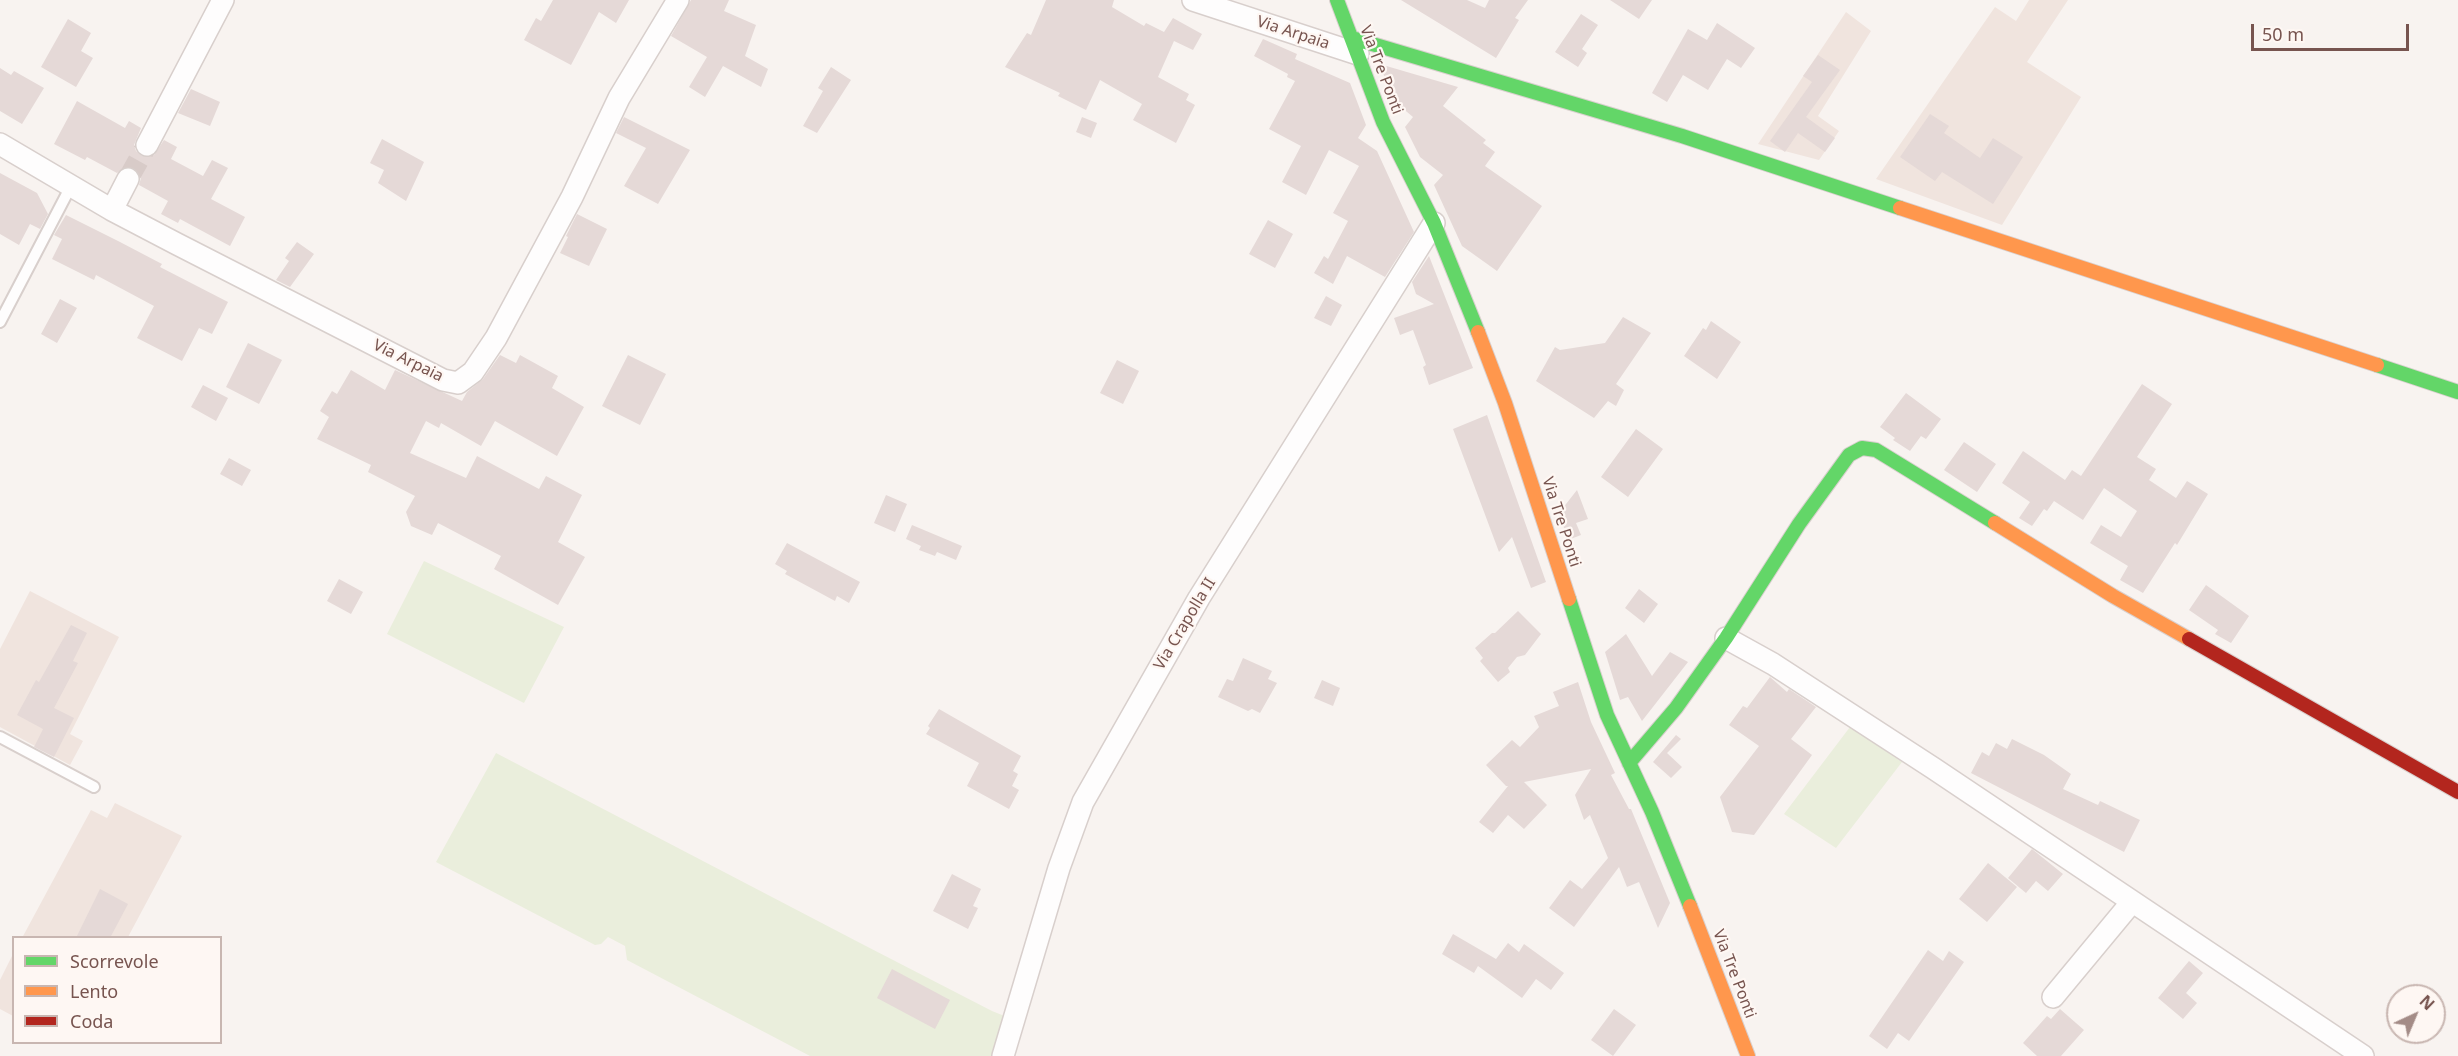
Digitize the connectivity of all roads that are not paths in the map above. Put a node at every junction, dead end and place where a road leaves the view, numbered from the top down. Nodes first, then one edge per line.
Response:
1 (223, 0) edge
2 (678, 0) edge
3 (1193, 0) edge
4 (1336, 0) edge
5 (1355, 46) junction
6 (0, 144) edge
7 (147, 145) tunnel mouth
8 (128, 179) tunnel mouth
9 (71, 186) junction
10 (112, 210) junction
11 (1434, 223) junction
12 (0, 322) edge
13 (2458, 392) edge
14 (1726, 638) junction
15 (0, 737) edge
16 (1629, 763) junction
17 (94, 787) dead end
18 (2458, 792) edge
19 (2131, 903) junction
20 (2053, 997) dead end
21 (1003, 1056) edge
22 (1748, 1056) edge
23 (2363, 1056) edge

1 - 7 street
2 - 10 street, Via Arpaia
3 - 5 street, Via Arpaia
4 - 5 street, Via Tre Ponti
5 - 11 street, Via Tre Ponti
5 - 13 street
6 - 9 street, Via Arpaia
8 - 10 street
9 - 10 street, Via Arpaia
9 - 12 lane
11 - 16 street, Via Tre Ponti
11 - 21 street, Via Crapolla II
14 - 16 street
14 - 18 street
14 - 19 street
15 - 17 lane
16 - 22 street, Via Tre Ponti
19 - 20 street
19 - 23 street

